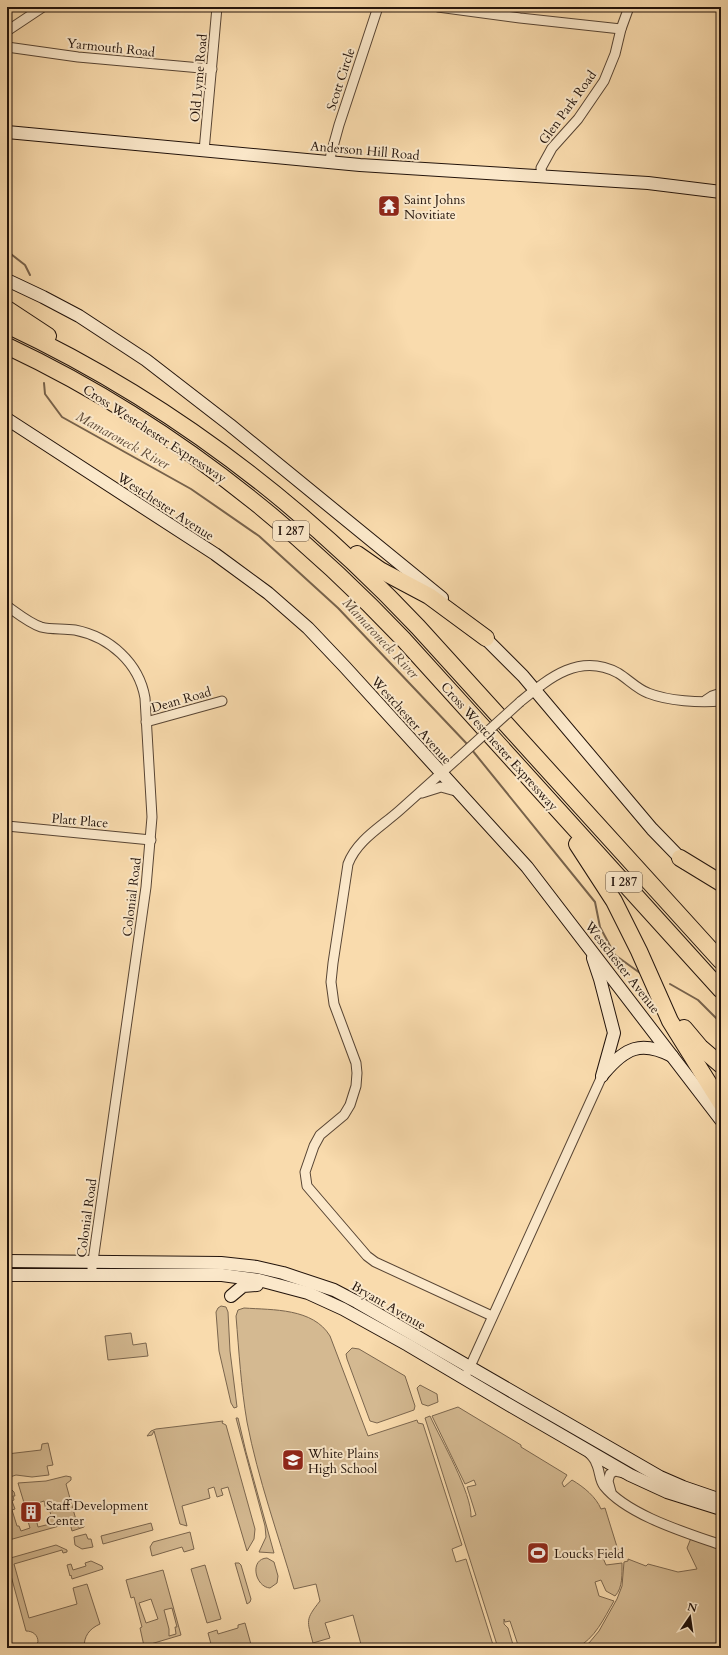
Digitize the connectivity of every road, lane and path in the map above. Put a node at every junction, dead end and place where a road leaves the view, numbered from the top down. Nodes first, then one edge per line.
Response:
1 (43, 7) edge
2 (217, 7) edge
3 (378, 7) edge
4 (438, 7) edge
5 (630, 7) edge
6 (621, 29) junction
7 (7, 31) edge
8 (7, 47) edge
9 (212, 69) junction
10 (7, 132) edge
11 (204, 151) junction
12 (330, 161) junction
13 (542, 176) junction
14 (721, 192) edge
15 (12, 282) edge
16 (7, 309) edge
17 (7, 325) edge
18 (7, 346) edge
19 (114, 381) junction
20 (7, 419) edge
21 (307, 519) junction
22 (7, 606) edge
23 (486, 638) junction
24 (535, 690) junction
25 (721, 693) edge
26 (222, 701) dead end
27 (705, 701) junction
28 (721, 701) edge
29 (146, 722) junction
30 (442, 773) junction
31 (526, 775) junction
32 (459, 792) junction
33 (417, 795) junction
34 (7, 826) edge
35 (151, 840) junction
36 (680, 858) junction
37 (721, 883) edge
38 (654, 888) junction
39 (721, 889) edge
40 (586, 942) junction
41 (721, 948) edge
42 (639, 951) junction
43 (721, 961) edge
44 (721, 990) edge
45 (674, 1057) junction
46 (721, 1065) edge
47 (602, 1076) junction
48 (721, 1103) edge
49 (721, 1120) edge
50 (7, 1261) edge
51 (93, 1262) junction
52 (7, 1274) edge
53 (90, 1275) junction
54 (231, 1296) dead end
55 (352, 1313) junction
56 (492, 1316) junction
57 (467, 1373) junction
58 (587, 1451) junction
59 (630, 1475) junction
60 (611, 1492) junction
61 (721, 1500) edge
62 (721, 1509) edge
63 (721, 1545) edge

1 - 7 street
2 - 9 street, Old Lyme Road
3 - 12 street, Scott Circle
4 - 6 street
5 - 6 street, Glen Park Road
6 - 13 street, Glen Park Road
8 - 9 street, Yarmouth Road
9 - 11 street, Old Lyme Road
10 - 11 main road, Anderson Hill Road
11 - 12 main road, Anderson Hill Road
12 - 13 main road, Anderson Hill Road
13 - 14 main road, Anderson Hill Road
15 - 23 main road
16 - 19 highway
17 - 19 highway, Cross Westchester Expressway / I 287
18 - 31 highway, Cross Westchester Expressway / I 287
19 - 21 highway, Cross Westchester Expressway / I 287
20 - 30 main road, Westchester Avenue
21 - 23 highway
21 - 38 highway, Cross Westchester Expressway / I 287
22 - 29 street, Colonial Road
23 - 24 main road
24 - 27 street
24 - 30 street, bridge
24 - 36 main road
25 - 27 street
26 - 29 street, Dean Road
27 - 28 street
29 - 35 street, Colonial Road
30 - 32 main road, Westchester Avenue
30 - 33 street
31 - 42 highway
31 - 44 highway, Cross Westchester Expressway / I 287
32 - 33 street
32 - 40 main road, Westchester Avenue
33 - 56 street
34 - 35 street, Platt Place
35 - 51 street, Colonial Road
36 - 37 highway
36 - 39 main road
38 - 41 highway
38 - 43 highway, Cross Westchester Expressway / I 287
40 - 45 main road, Westchester Avenue
40 - 47 main road
42 - 46 highway
42 - 48 highway
45 - 47 main road
45 - 49 main road, Westchester Avenue
47 - 56 street
50 - 51 main road, Bryant Avenue
51 - 53 street, Colonial Road
51 - 57 main road, Bryant Avenue
52 - 53 main road, Bryant Avenue
53 - 55 main road, Bryant Avenue
54 - 55 main road
55 - 57 main road, Bryant Avenue
56 - 57 street
57 - 58 main road, Bryant Avenue
57 - 61 main road, Bryant Avenue
58 - 59 main road, Bryant Avenue
58 - 60 street
59 - 60 street
59 - 62 main road, Bryant Avenue
60 - 63 street

